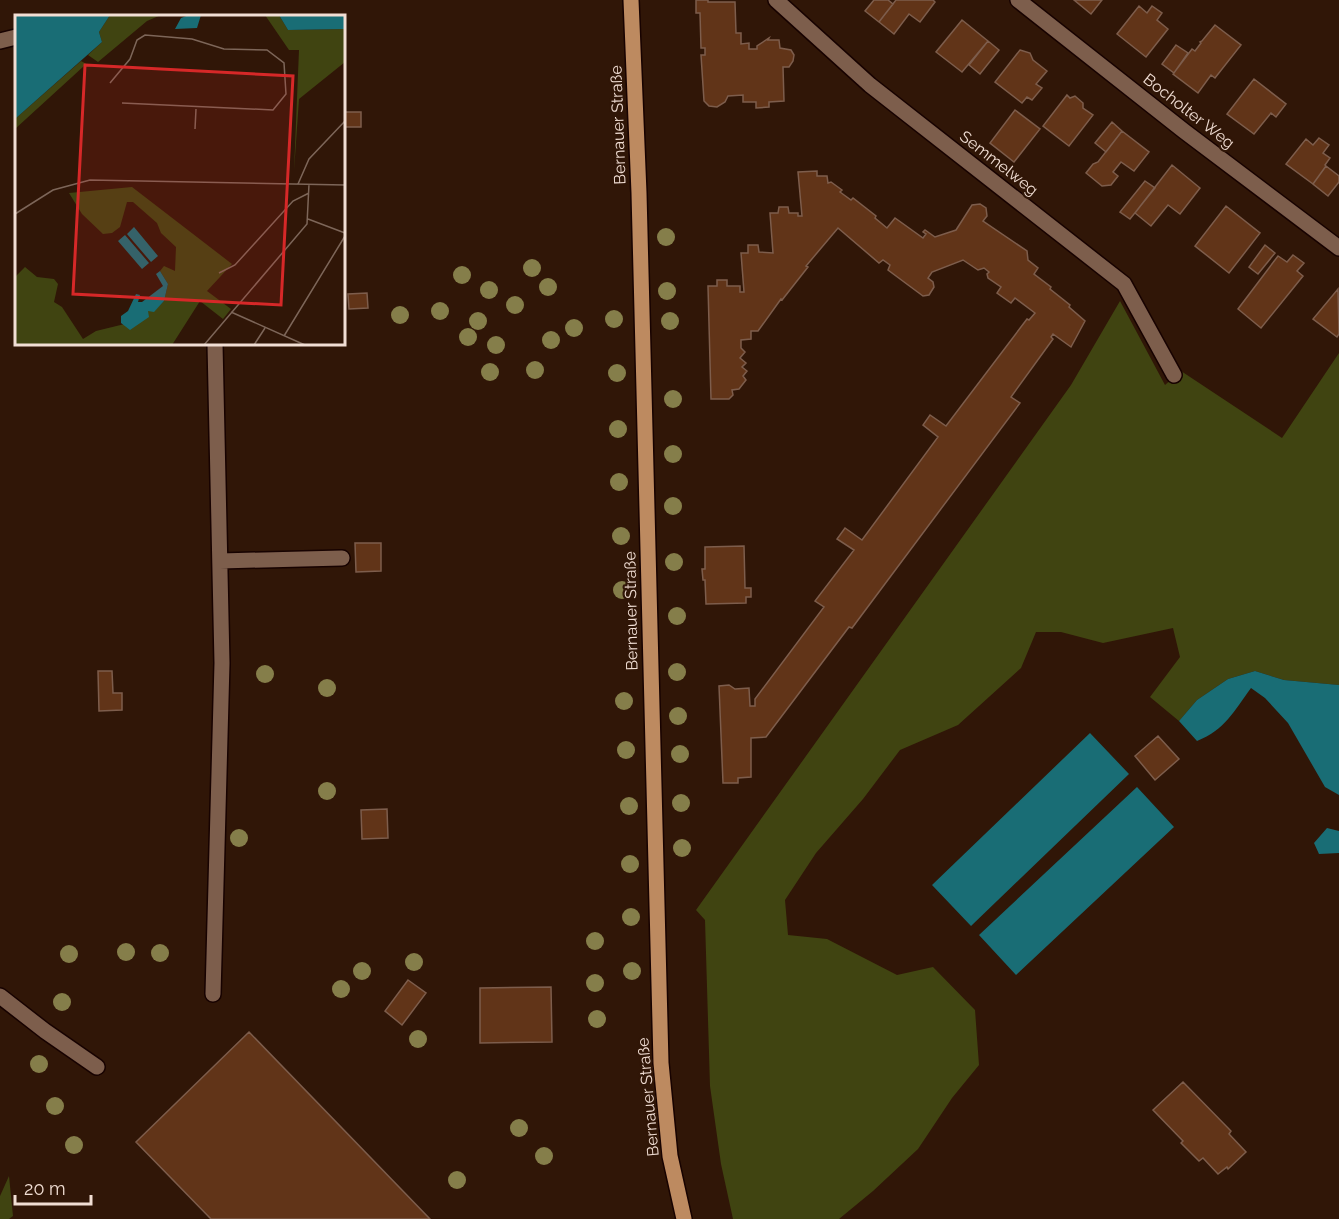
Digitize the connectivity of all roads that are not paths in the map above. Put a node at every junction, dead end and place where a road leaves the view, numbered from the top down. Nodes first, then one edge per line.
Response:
1 (631, 0) edge
2 (776, 0) edge
3 (1018, 0) edge
4 (15, 37) edge
5 (0, 41) edge
6 (1339, 248) edge
7 (215, 345) edge
8 (1174, 375) dead end
9 (342, 558) dead end
10 (220, 561) junction
11 (213, 993) dead end
12 (0, 996) edge
13 (97, 1067) dead end
14 (684, 1219) edge

1 - 14 main road, Bernauer Straße
2 - 8 street, Semmelweg
3 - 6 street, Bocholter Weg
4 - 5 street
7 - 10 street
9 - 10 street
10 - 11 street
12 - 13 street

